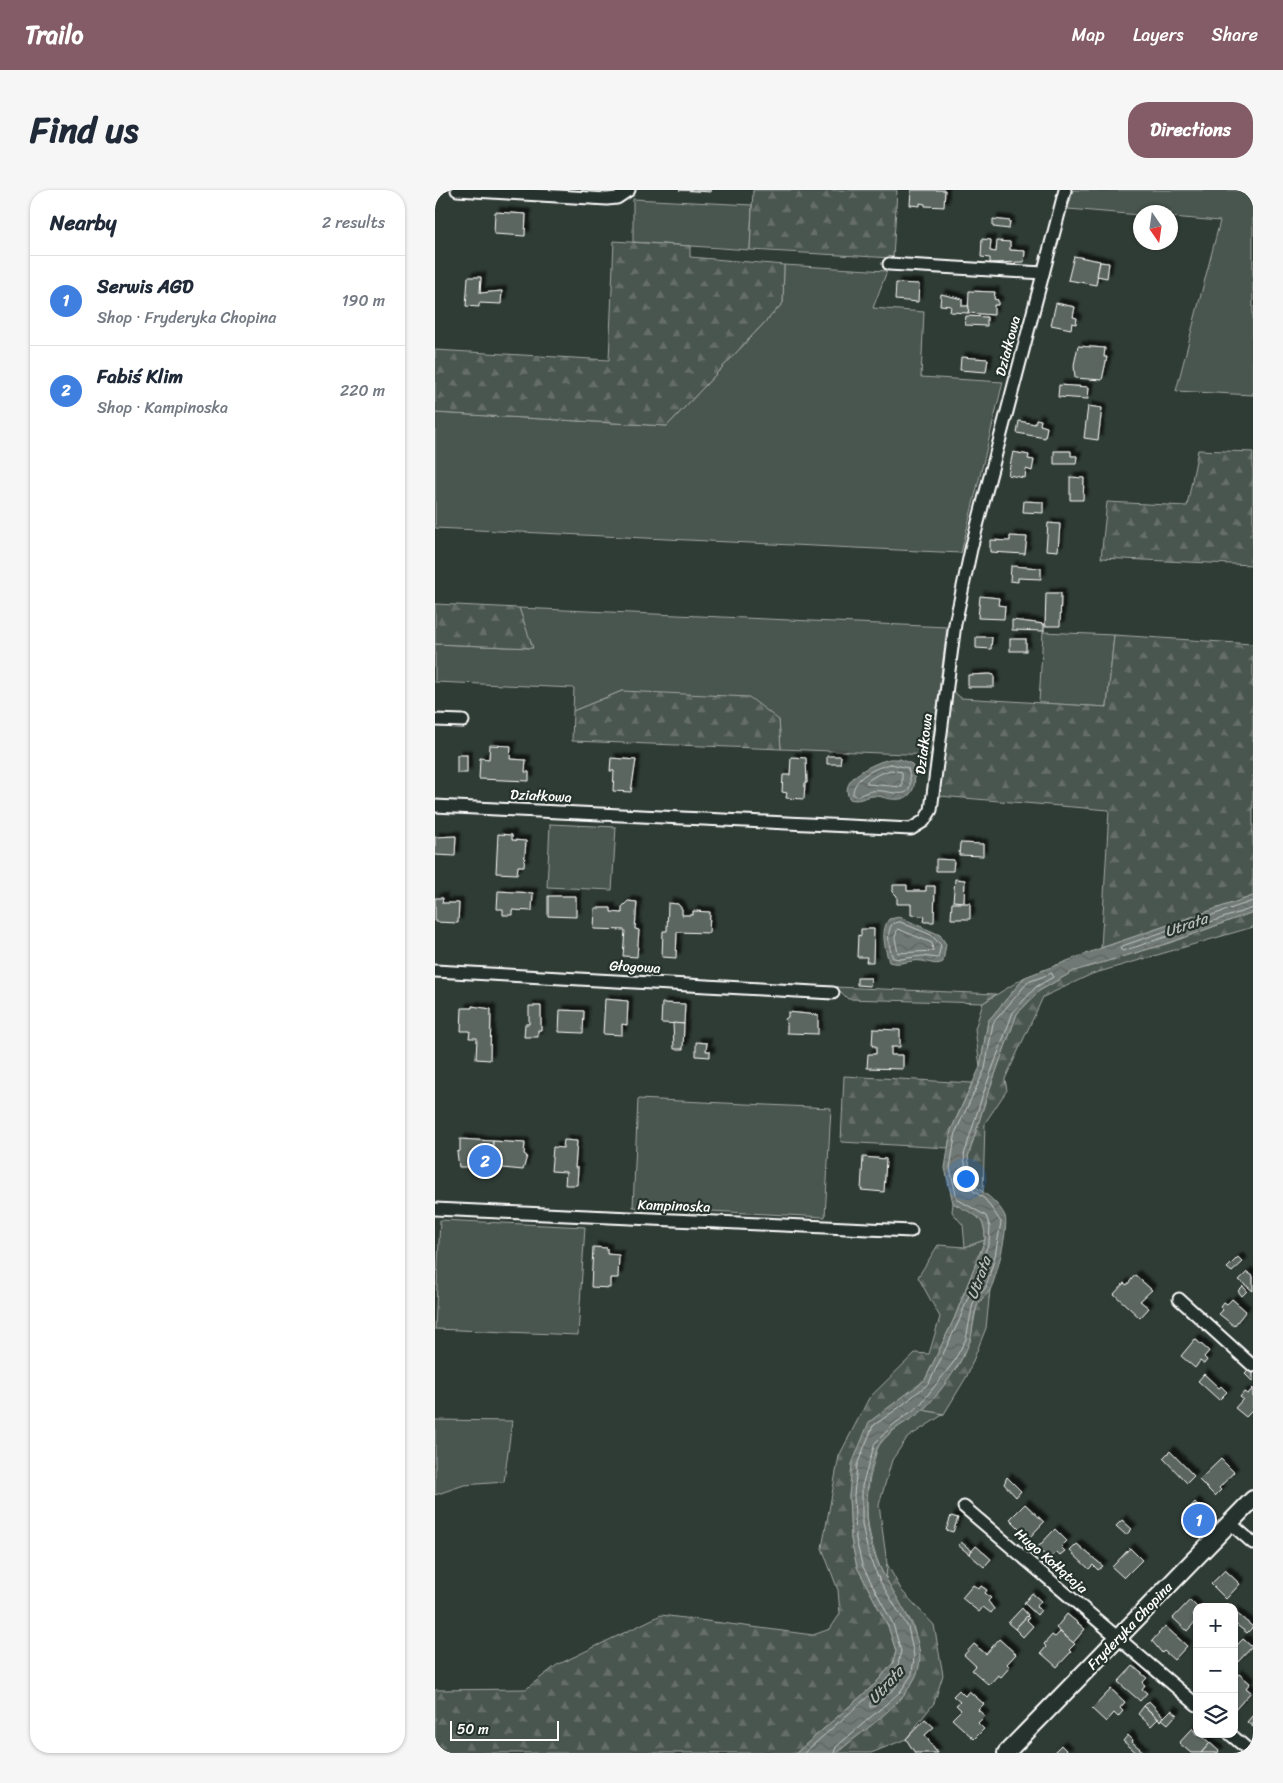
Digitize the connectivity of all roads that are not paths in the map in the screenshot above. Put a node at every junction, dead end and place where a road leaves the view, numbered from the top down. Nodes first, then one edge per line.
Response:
1 (457, 190) edge
2 (629, 190) edge
3 (1065, 190) edge
4 (889, 264) dead end
5 (1043, 273) junction
6 (435, 720) edge
7 (463, 721) dead end
8 (435, 806) edge
9 (435, 971) edge
10 (833, 993) dead end
11 (435, 1209) edge
12 (911, 1231) dead end
13 (1179, 1299) dead end
14 (1253, 1366) edge
15 (1253, 1500) edge
16 (964, 1506) dead end
17 (1229, 1522) junction
18 (1253, 1543) edge
19 (1119, 1638) junction
20 (1193, 1702) edge
21 (1235, 1738) edge
22 (1007, 1753) edge
23 (1252, 1753) edge

1 - 2 street
3 - 5 street, Działkowa
4 - 5 street
5 - 8 street, Działkowa
6 - 7 street
9 - 10 street, Głogowa
11 - 12 street, Kampinoska
13 - 14 street
15 - 17 main road, Fryderyka Chopina
16 - 19 street, Hugo Kołłątaja
17 - 18 street
17 - 19 main road, Fryderyka Chopina
19 - 20 street, Hugo Kołłątaja
19 - 22 main road, Fryderyka Chopina
21 - 23 street

